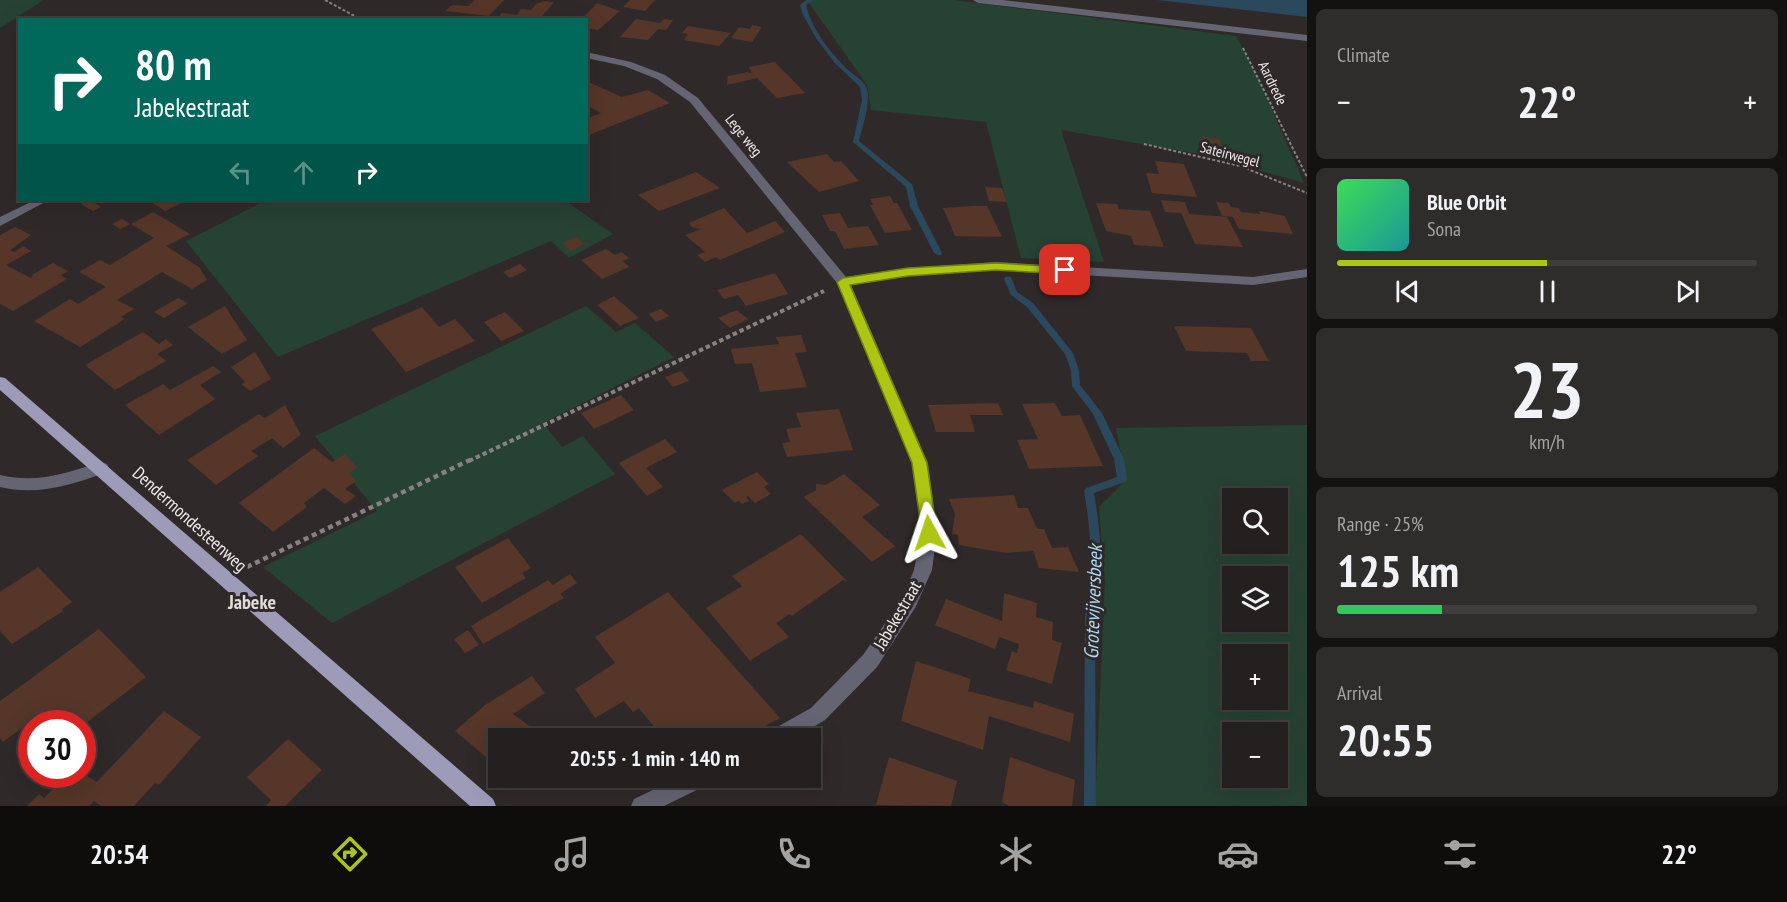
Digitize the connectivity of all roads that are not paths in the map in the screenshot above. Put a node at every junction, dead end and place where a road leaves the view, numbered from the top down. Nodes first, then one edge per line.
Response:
1 (978, 0) edge
2 (1307, 38) edge
3 (588, 55) edge
4 (42, 201) edge
5 (0, 222) edge
6 (1307, 273) edge
7 (843, 282) junction
8 (0, 382) edge
9 (101, 468) junction
10 (0, 481) edge
11 (794, 728) edge
12 (679, 788) edge
13 (486, 806) edge
14 (641, 806) edge

1 - 2 street
3 - 7 street, Lege weg
4 - 5 street
6 - 7 street
7 - 11 street, Jabekestraat
8 - 9 main road, Dendermondesteenweg
9 - 10 street
9 - 13 main road, Dendermondesteenweg
12 - 14 street

